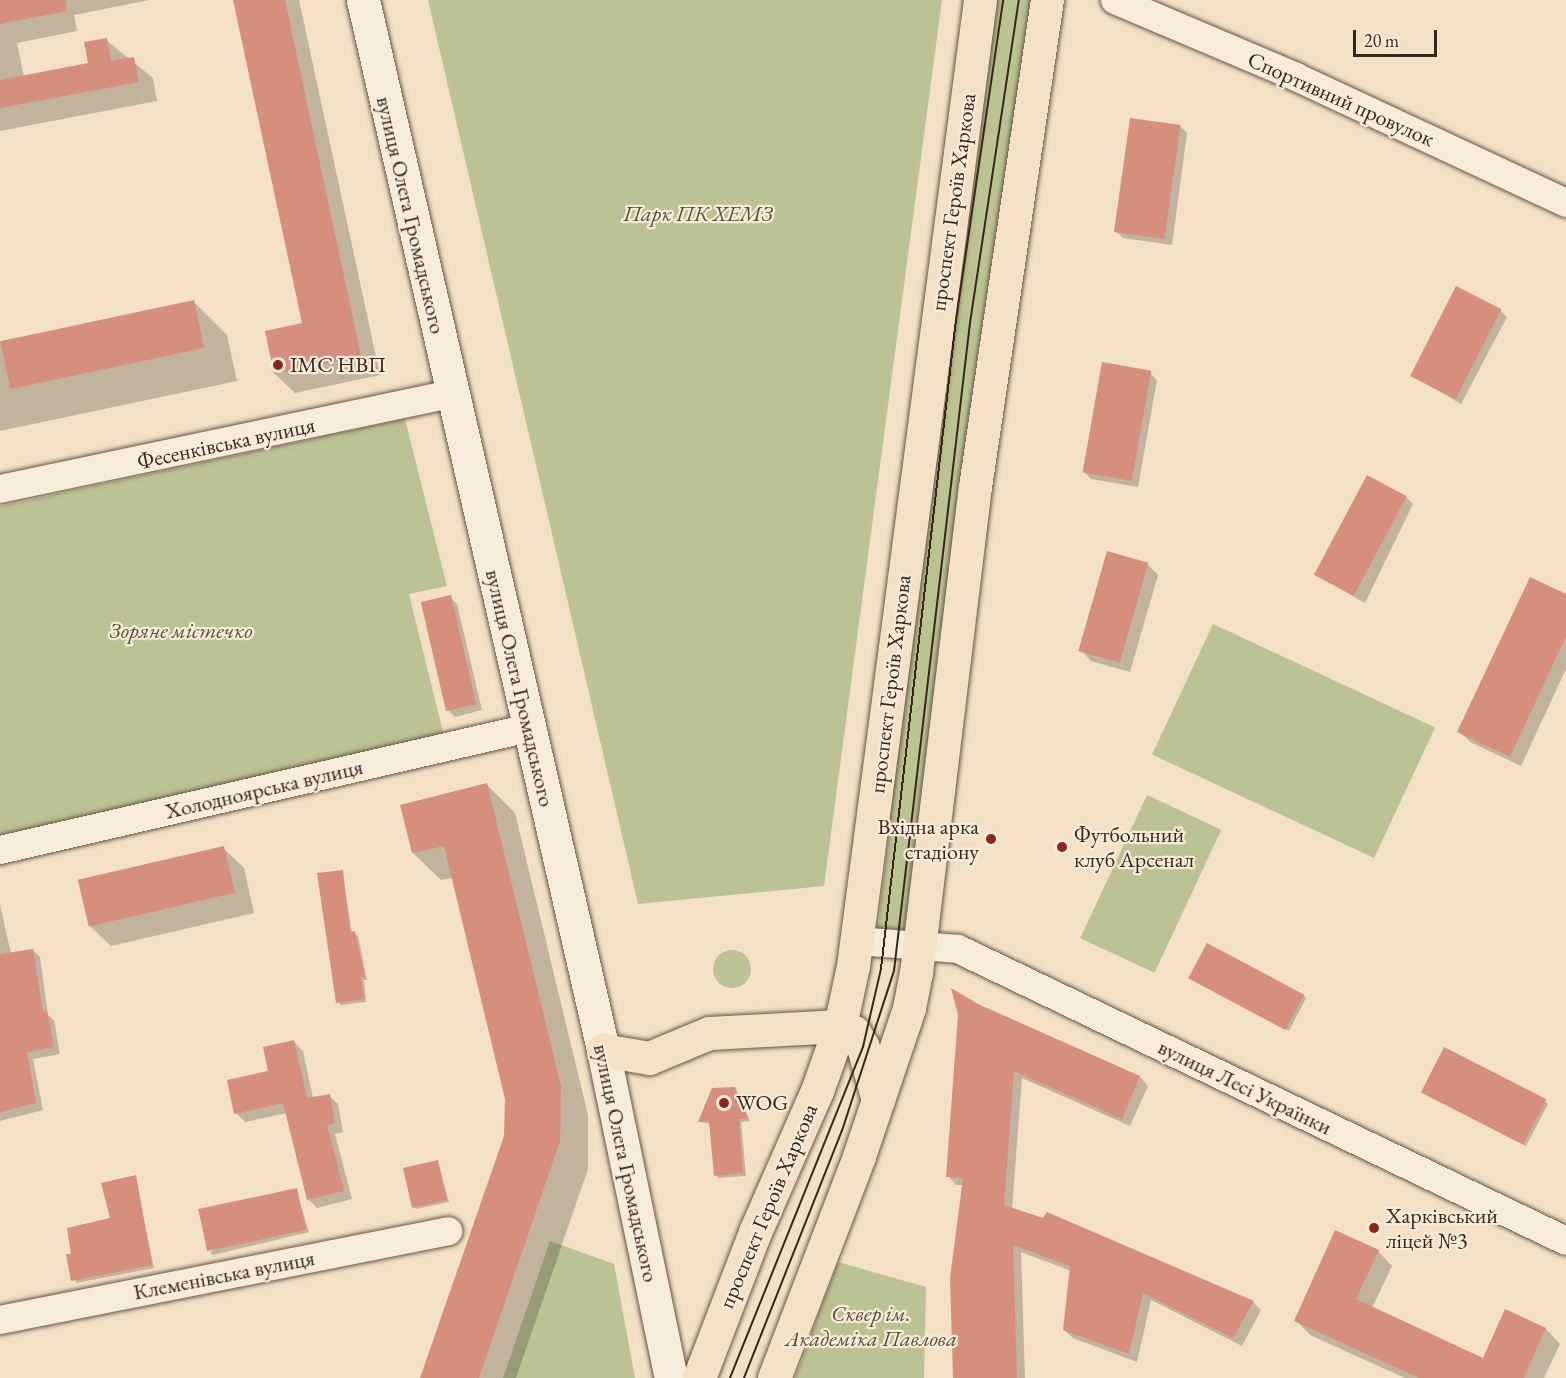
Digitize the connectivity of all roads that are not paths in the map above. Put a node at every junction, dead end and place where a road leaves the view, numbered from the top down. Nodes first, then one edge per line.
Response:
1 (363, 0) edge
2 (980, 0) edge
3 (1047, 0) edge
4 (1115, 0) edge
5 (1566, 203) edge
6 (452, 394) junction
7 (0, 489) edge
8 (529, 728) junction
9 (0, 850) edge
10 (857, 941) junction
11 (920, 944) junction
12 (840, 1026) junction
13 (603, 1050) junction
14 (878, 1100) junction
15 (448, 1231) dead end
16 (1566, 1241) edge
17 (0, 1320) edge
18 (671, 1378) edge
19 (699, 1378) edge
20 (774, 1378) edge

1 - 6 main road, вулиця Олега Громадського
2 - 10 main road, проспект Героїв Харкова
3 - 11 main road
4 - 5 street, Спортивний провулок
6 - 7 street, Фесенківська вулиця
6 - 8 main road, вулиця Олега Громадського
8 - 9 street, Холодноярська вулиця
8 - 13 main road, вулиця Олега Громадського
10 - 11 street, вулиця Лесі Українки
10 - 12 main road, проспект Героїв Харкова
11 - 14 main road
11 - 16 street, вулиця Лесі Українки
12 - 13 main road
12 - 14 main road
12 - 19 main road, проспект Героїв Харкова
13 - 18 main road, вулиця Олега Громадського
14 - 20 main road
15 - 17 street, Клеменівська вулиця

